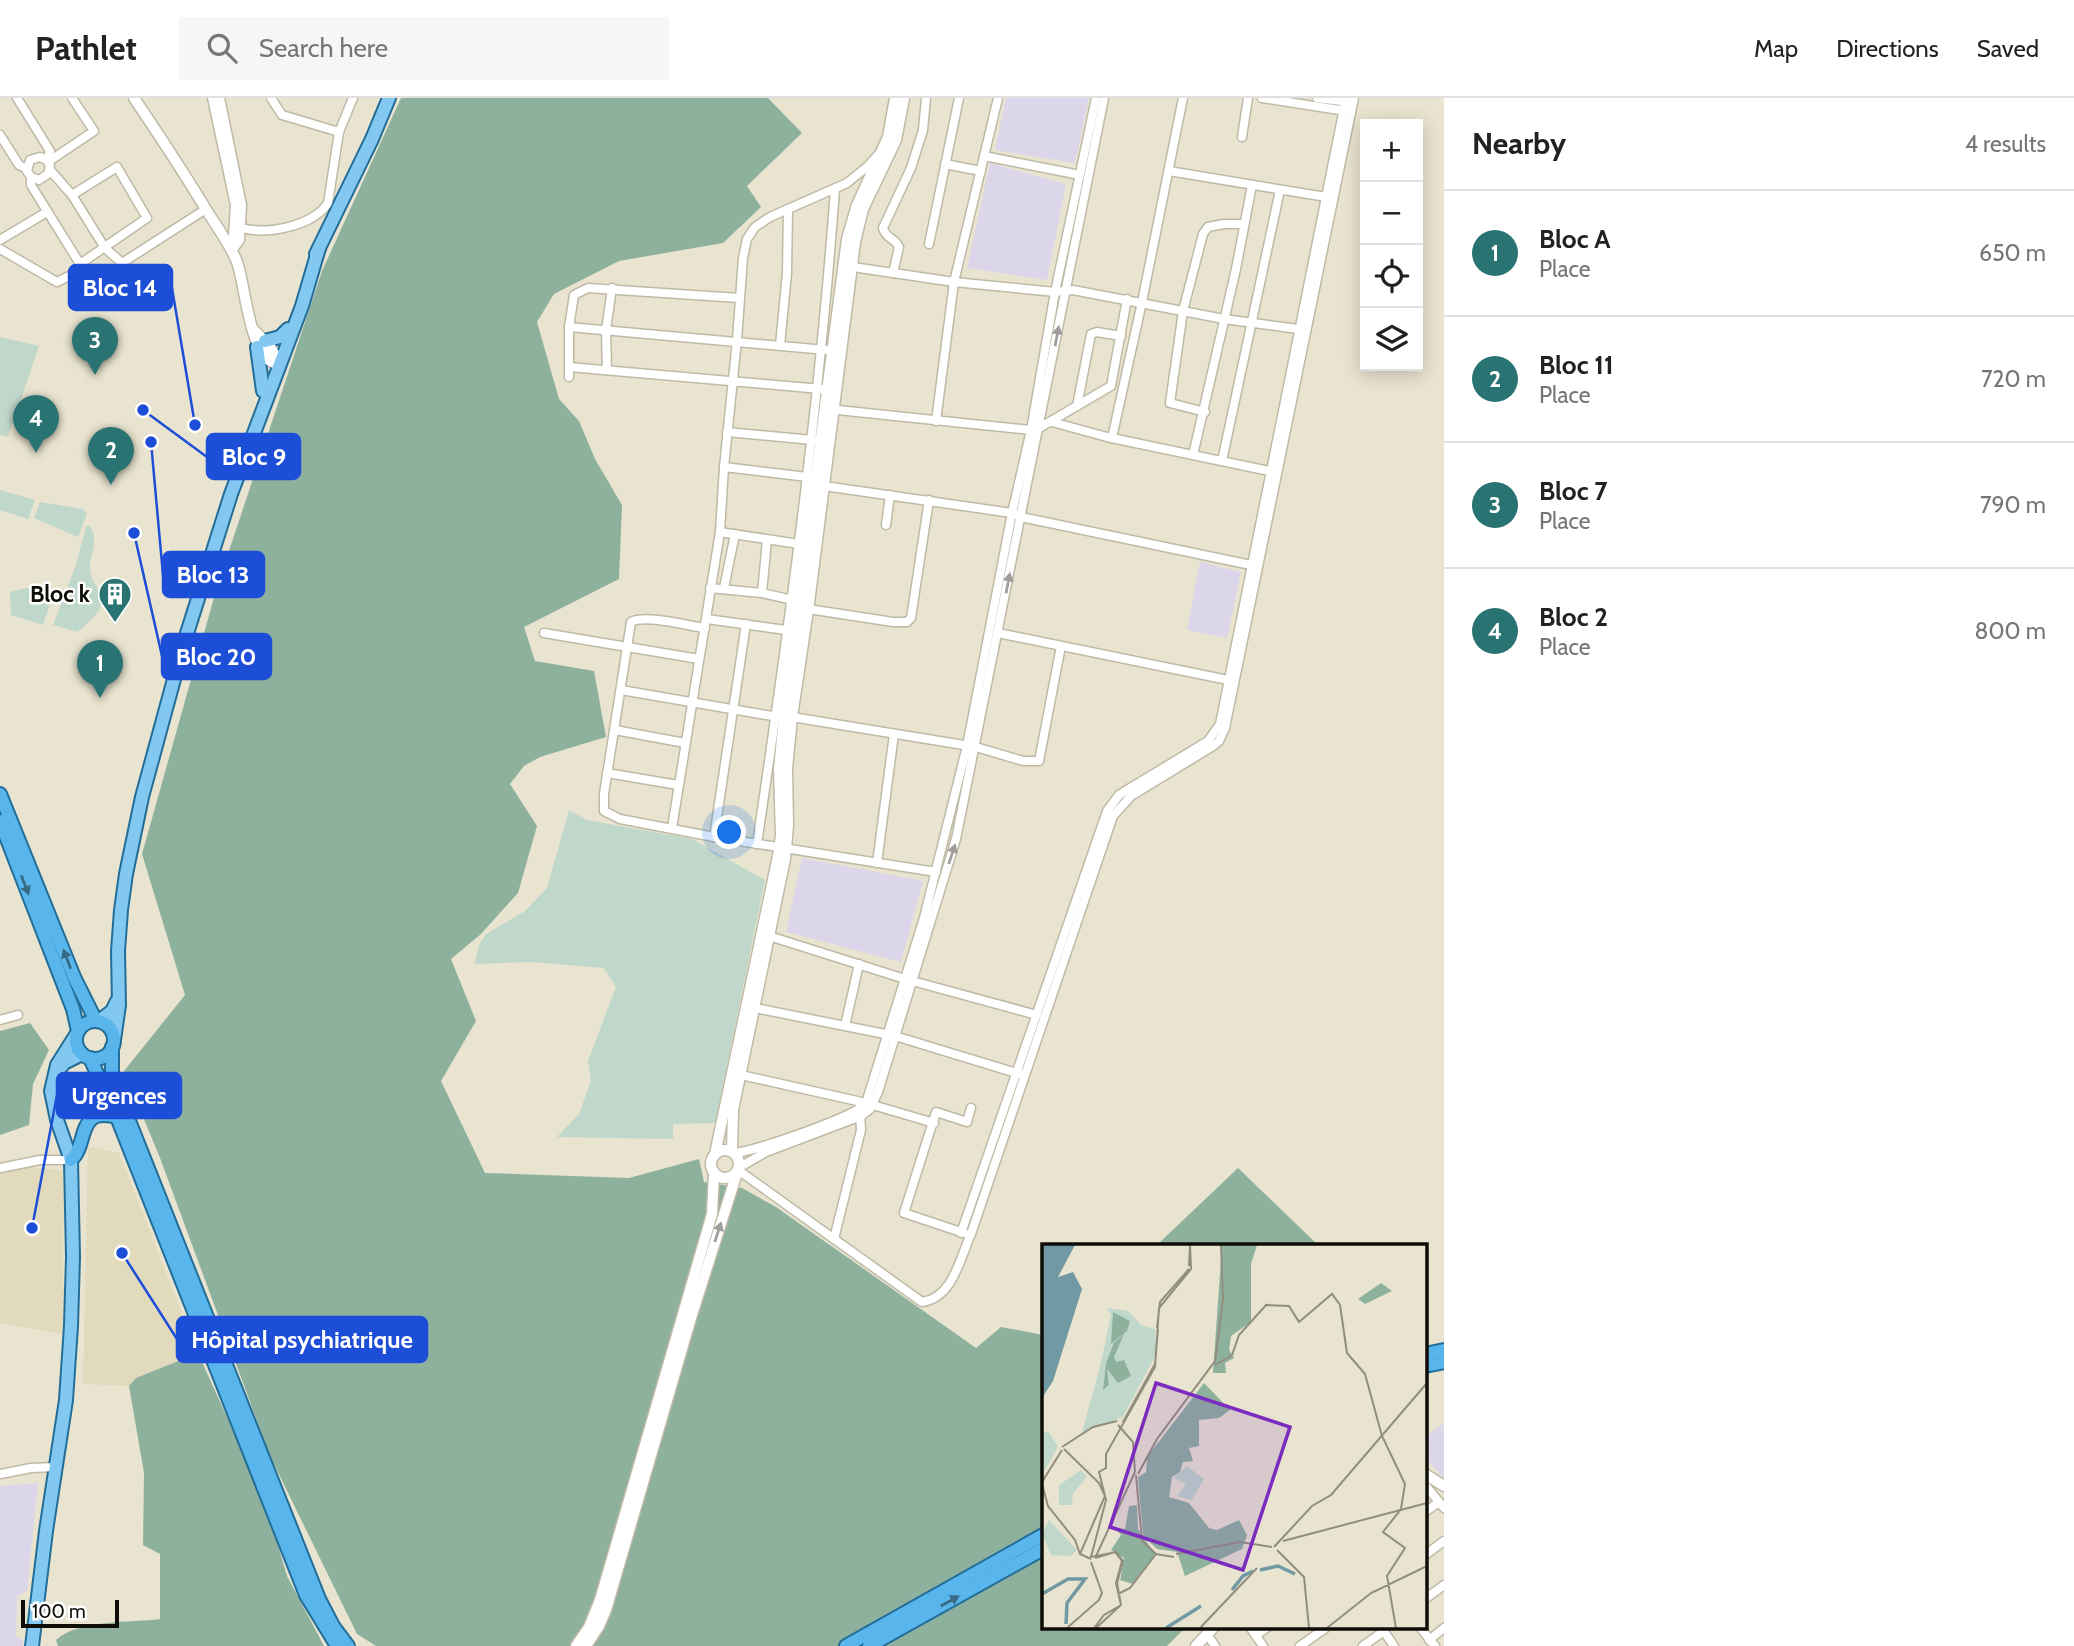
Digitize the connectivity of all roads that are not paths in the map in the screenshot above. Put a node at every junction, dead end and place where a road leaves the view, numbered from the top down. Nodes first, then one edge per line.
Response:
1 (17, 98) edge
2 (72, 98) edge
3 (134, 98) edge
4 (212, 98) edge
5 (220, 98) edge
6 (271, 98) edge
7 (353, 98) edge
8 (388, 98) edge
9 (895, 98) edge
10 (904, 98) edge
11 (926, 98) edge
12 (959, 98) edge
13 (998, 98) edge
14 (1096, 98) edge
15 (1104, 98) edge
16 (1183, 98) edge
17 (1248, 98) edge
18 (1262, 98) edge
19 (1317, 98) edge
20 (1349, 104) edge
21 (339, 132) junction
22 (1, 138) edge
23 (1242, 138) dead end
24 (884, 145) junction
25 (984, 156) junction
26 (48, 164) junction
27 (945, 164) junction
28 (981, 171) junction
29 (1169, 171) junction
30 (29, 173) junction
31 (1080, 176) junction
32 (1252, 185) junction
33 (835, 189) junction
34 (1280, 190) junction
35 (72, 195) junction
36 (1328, 202) junction
37 (206, 209) junction
38 (788, 209) junction
39 (47, 212) junction
40 (1244, 224) junction
41 (242, 228) junction
42 (0, 240) edge
43 (929, 244) dead end
44 (105, 248) junction
45 (320, 248) junction
46 (0, 249) edge
47 (232, 251) junction
48 (122, 263) junction
49 (80, 264) junction
50 (847, 266) junction
51 (893, 273) junction
52 (152, 281) dead end
53 (954, 282) junction
54 (612, 288) junction
55 (1066, 290) junction
56 (1055, 292) junction
57 (739, 298) junction
58 (1127, 299) junction
59 (1142, 302) junction
60 (1183, 311) junction
61 (1224, 319) junction
62 (1251, 323) junction
63 (569, 327) junction
64 (288, 329) junction
65 (606, 330) junction
66 (1298, 330) junction
67 (1121, 336) junction
68 (737, 340) junction
69 (261, 344) junction
70 (780, 345) junction
71 (827, 350) junction
72 (277, 362) junction
73 (569, 367) junction
74 (607, 370) junction
75 (569, 377) dead end
76 (733, 381) junction
77 (823, 389) junction
78 (263, 391) junction
79 (1077, 406) junction
80 (830, 409) junction
81 (1205, 412) junction
82 (936, 421) junction
83 (1052, 422) junction
84 (1035, 429) junction
85 (727, 432) junction
86 (1112, 438) junction
87 (813, 440) junction
88 (1194, 455) junction
89 (1222, 461) junction
90 (724, 467) junction
91 (1274, 472) junction
92 (807, 477) junction
93 (824, 486) junction
94 (230, 494) junction
95 (890, 495) junction
96 (929, 500) junction
97 (1012, 513) junction
98 (1021, 517) junction
99 (886, 525) dead end
100 (720, 532) junction
101 (735, 534) junction
102 (767, 540) junction
103 (799, 544) junction
104 (1251, 565) junction
105 (710, 588) junction
106 (724, 588) junction
107 (762, 593) junction
108 (803, 603) junction
109 (707, 619) junction
110 (746, 624) junction
111 (705, 628) junction
112 (792, 631) junction
113 (544, 633) dead end
114 (998, 633) junction
115 (1060, 646) junction
116 (627, 648) junction
117 (699, 659) junction
118 (1228, 680) junction
119 (621, 690) junction
120 (691, 703) junction
121 (733, 710) junction
122 (784, 717) junction
123 (615, 730) junction
124 (894, 734) junction
125 (685, 743) junction
126 (971, 747) junction
127 (607, 773) junction
128 (678, 785) junction
129 (0, 794) edge
130 (0, 821) edge
131 (671, 828) junction
132 (714, 837) junction
133 (757, 844) junction
134 (783, 848) junction
135 (877, 863) junction
136 (936, 872) junction
137 (769, 936) junction
138 (859, 964) junction
139 (909, 979) junction
140 (120, 994) junction
141 (755, 1008) junction
142 (18, 1015) dead end
143 (1037, 1016) junction
144 (0, 1020) edge
145 (97, 1021) junction
146 (845, 1026) junction
147 (77, 1033) junction
148 (891, 1036) junction
149 (113, 1044) junction
150 (86, 1056) junction
151 (741, 1075) junction
152 (1021, 1075) junction
153 (52, 1077) junction
154 (869, 1104) junction
155 (971, 1108) dead end
156 (860, 1114) junction
157 (117, 1117) junction
158 (934, 1123) junction
159 (733, 1152) junction
160 (715, 1154) junction
161 (71, 1160) junction
162 (0, 1168) edge
163 (738, 1170) junction
164 (714, 1173) junction
165 (961, 1233) junction
166 (971, 1234) junction
167 (834, 1239) junction
168 (1444, 1350) edge
169 (1426, 1354) edge
170 (1444, 1362) edge
171 (1426, 1366) edge
172 (55, 1467) junction
173 (0, 1474) edge
174 (1426, 1475) edge
175 (1426, 1486) edge
176 (1444, 1486) edge
177 (1441, 1505) edge
178 (1042, 1536) edge
179 (1444, 1541) edge
180 (1042, 1550) edge
181 (1426, 1554) edge
182 (1444, 1585) edge
183 (1426, 1598) edge
184 (1251, 1628) edge
185 (1266, 1628) edge
186 (1326, 1628) edge
187 (1421, 1628) edge
188 (1444, 1628) edge
189 (1382, 1629) edge
190 (1211, 1631) edge
191 (1256, 1635) junction
192 (1432, 1643) edge
193 (32, 1646) edge
194 (337, 1646) edge
195 (348, 1646) edge
196 (576, 1646) edge
197 (586, 1646) edge
198 (846, 1646) edge
199 (869, 1646) edge
200 (1196, 1646) edge
201 (1215, 1646) edge
202 (1264, 1646) edge
203 (1300, 1646) edge
204 (1363, 1646) edge
205 (1394, 1646) edge

1 - 26 street
2 - 26 street
3 - 37 street
4 - 47 street
5 - 41 street
6 - 21 street
7 - 21 street
8 - 45 main road
9 - 24 street
10 - 50 street
11 - 51 street
12 - 27 street
13 - 25 street
14 - 31 street
15 - 55 street
16 - 29 street
17 - 23 street
18 - 20 street
19 - 20 street
20 - 36 street
21 - 41 street
22 - 30 street
24 - 33 street
24 - 50 street
25 - 28 street
25 - 31 street
26 - 30 street
26 - 30 street
26 - 35 street
27 - 28 street
27 - 43 street
28 - 53 street
29 - 32 street
29 - 59 street
30 - 39 street
31 - 56 street
32 - 34 street
32 - 40 street
33 - 38 street
33 - 71 street
34 - 36 street
34 - 62 street
35 - 44 street
35 - 44 street
36 - 66 street
36 - 91 street
37 - 47 street
37 - 48 street
38 - 57 street
38 - 70 street
39 - 42 street
39 - 49 street
40 - 60 street
40 - 61 street
41 - 47 street
44 - 48 street
44 - 49 street
45 - 64 main road
45 - 72 main road
46 - 49 street
47 - 69 street
48 - 52 street
50 - 51 street
50 - 71 street
50 - 80 street
51 - 53 street
53 - 56 street
53 - 82 street
54 - 57 street
54 - 63 street
54 - 65 street
55 - 56 street
55 - 58 street
84 -> 55 street
56 - 84 street
57 - 68 street
58 - 59 street
58 - 67 street
59 - 60 street
59 - 86 street
60 - 61 street
60 - 81 street
61 - 62 street
61 - 81 street
62 - 66 street
62 - 89 street
63 - 65 street
63 - 73 street
64 - 69 main road
64 - 72 main road
65 - 68 street
65 - 74 street
66 - 91 street
67 - 79 street
67 - 79 street
68 - 70 street
68 - 76 street
69 - 72 street
69 - 78 main road
70 - 71 street
71 - 77 street
72 - 78 main road
72 - 94 main road
73 - 74 street
73 - 75 street
74 - 76 street
76 - 77 street
76 - 85 street
77 - 80 street
77 - 87 street
78 - 94 main road
79 - 83 street
80 - 82 street
80 - 93 street
80 - 108 street
81 - 88 street
82 - 84 street
83 - 84 street
83 - 86 street
84 - 97 street
84 - 98 street
85 - 87 street
85 - 90 street
86 - 88 street
87 - 92 street
88 - 89 street
89 - 91 street
90 - 92 street
90 - 100 street
91 - 104 street
91 - 152 street
92 - 103 street
93 - 95 street
93 - 108 street
94 - 140 main road
95 - 96 street
95 - 99 street
96 - 97 street
96 - 108 street
97 - 98 street
97 - 126 street
98 - 104 street
114 -> 98 street
100 - 101 street
100 - 105 street
101 - 102 street
101 - 106 street
102 - 103 street
102 - 107 street
103 - 108 street
104 - 118 street
105 - 106 street
105 - 109 street
106 - 107 street
107 - 108 street
108 - 112 street
108 - 122 street
109 - 110 street
109 - 111 street
110 - 112 street
110 - 121 street
111 - 116 street
111 - 117 street
112 - 122 street
113 - 116 street
114 - 115 street
114 - 126 street
115 - 118 street
115 - 126 street
116 - 117 street
116 - 119 street
117 - 120 street
118 - 143 street
119 - 120 street
119 - 123 street
120 - 121 street
120 - 125 street
121 - 122 street
121 - 132 street
122 - 124 street
122 - 133 street
122 - 134 street
123 - 125 street
123 - 127 street
124 - 126 street
124 - 135 street
125 - 128 street
126 - 136 street
139 -> 126 street
127 - 128 street
127 - 131 street
128 - 131 street
145 -> 129 highway
130 -> 147 highway
131 - 132 street
132 - 133 street
133 - 134 street
134 - 135 street
134 - 137 street
134 - 160 street
135 - 136 street
136 - 139 street
137 - 138 street
137 - 141 street
138 - 139 street
138 - 146 street
139 - 143 street
139 - 148 street
140 - 145 main road
140 - 149 main road
141 - 146 street
141 - 151 street
142 - 144 street
143 - 152 street
145 - 147 highway
145 - 149 highway
146 - 148 street
147 - 150 highway
147 - 153 main road
148 - 152 street
148 - 154 street
149 - 150 highway
149 - 195 highway
150 - 153 main road
150 - 157 highway
151 - 154 street
151 - 159 street
152 - 165 street
152 - 166 street
153 - 161 main road
154 - 156 street
154 - 158 street
155 - 158 street
156 - 159 street
156 - 163 street
156 - 167 street
157 - 161 highway
157 - 194 highway
158 - 165 street
159 - 160 street
159 - 163 street
160 - 164 street
161 - 162 street
161 - 172 main road
163 - 164 street
163 - 167 street
197 -> 163 street
164 - 196 street
165 - 166 street
166 - 167 street
168 - 169 highway
170 - 171 highway
172 - 173 street
172 - 193 main road
174 - 176 street
175 - 177 street
178 - 198 highway
179 - 181 street
199 -> 180 highway
182 - 183 street
184 - 191 street
185 - 191 street
186 - 203 street
187 - 192 street
188 - 192 street
189 - 204 street
189 - 205 street
190 - 200 street
190 - 201 street
191 - 202 street

